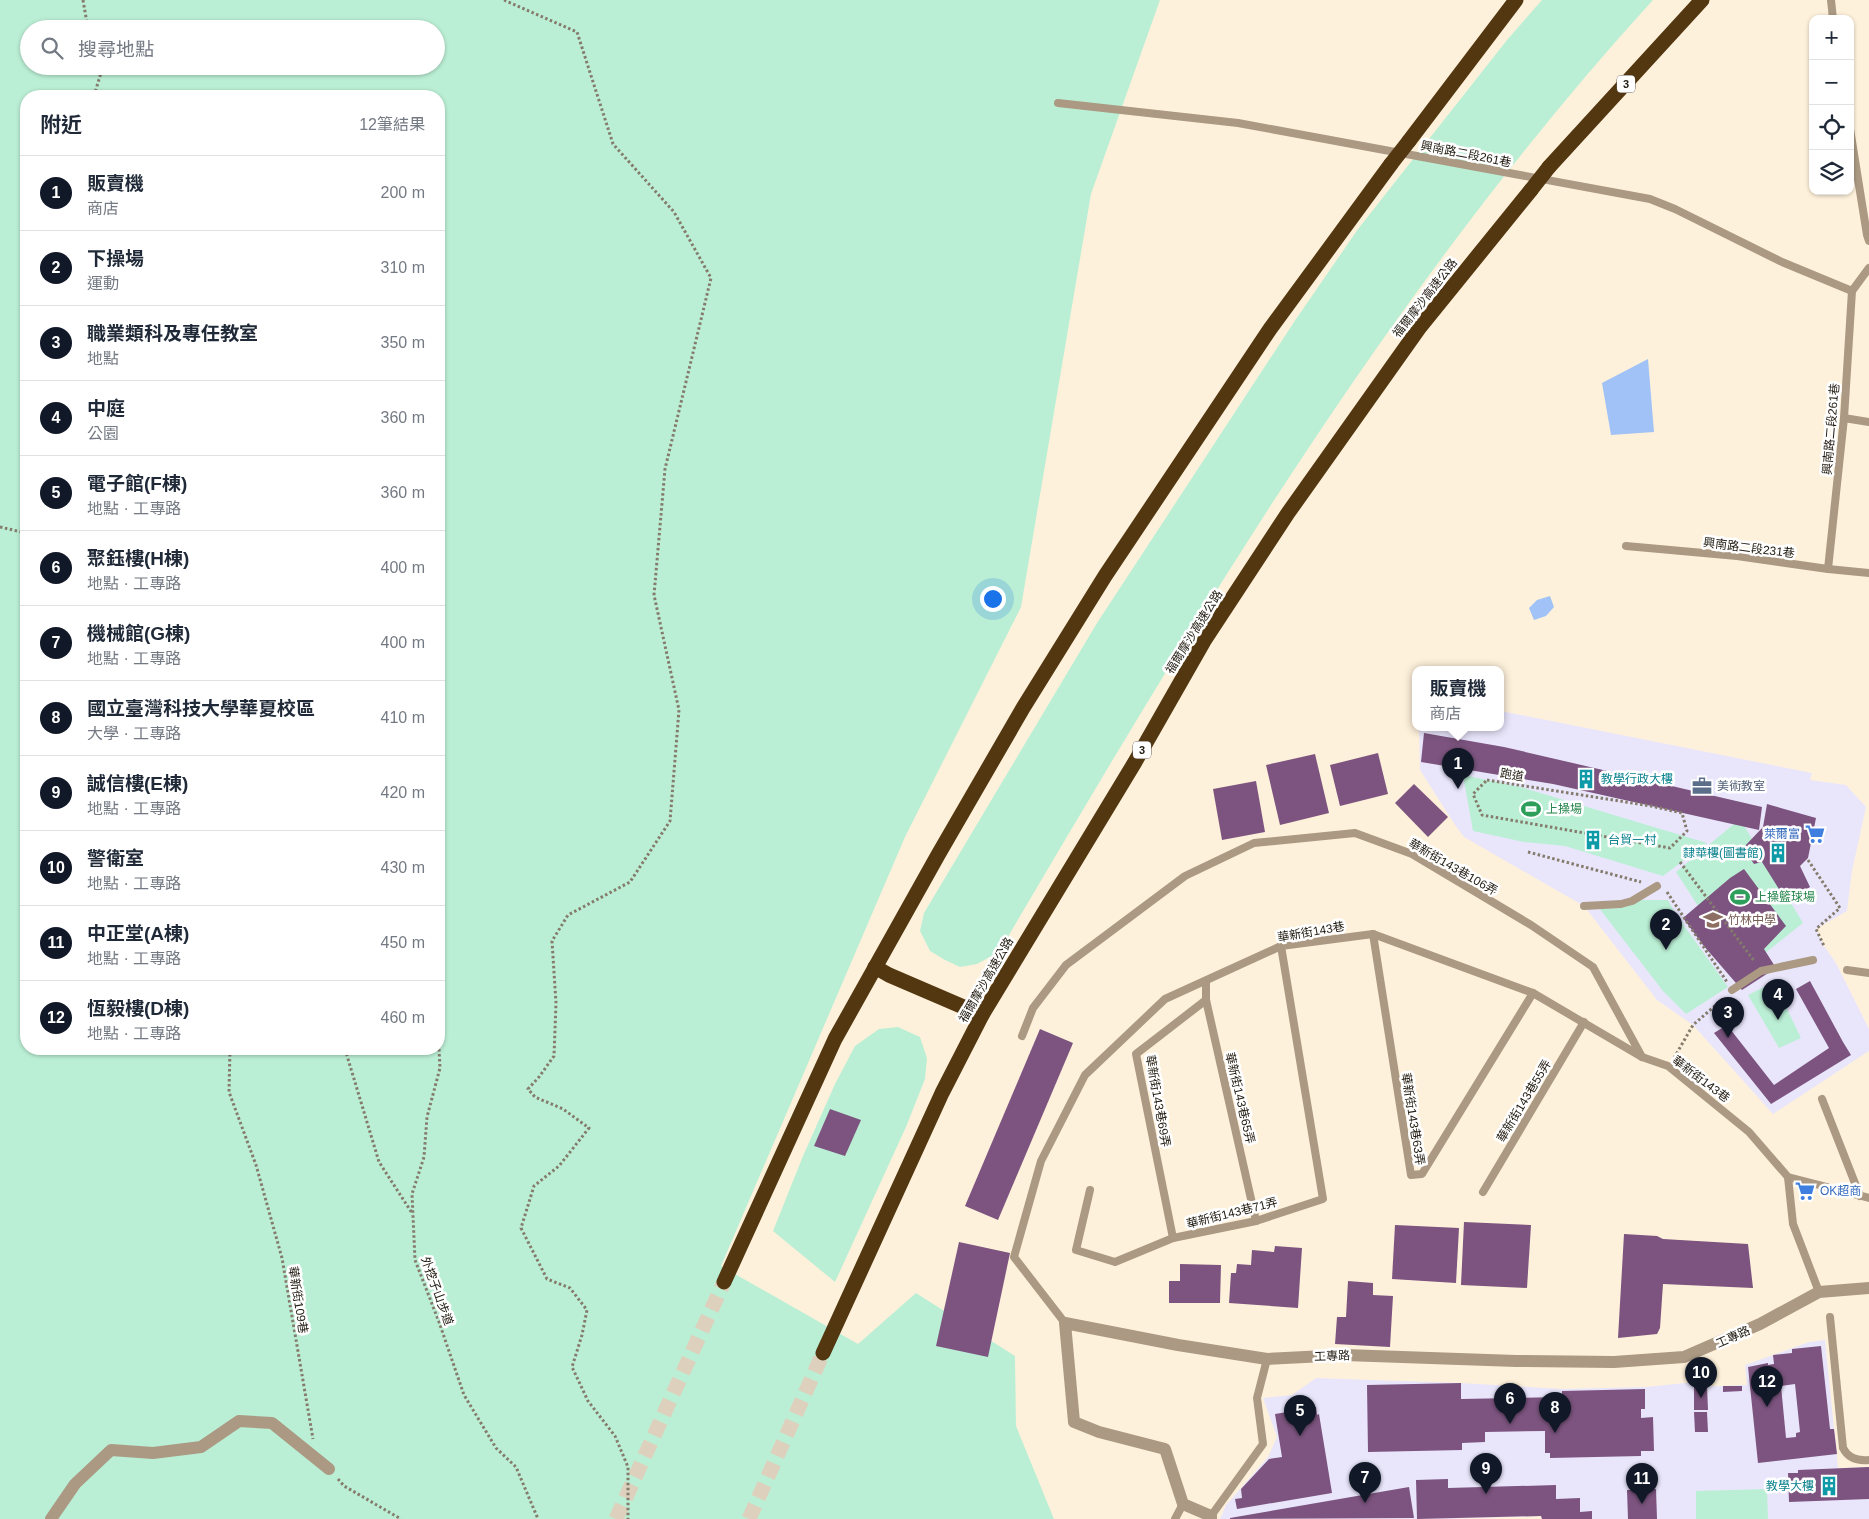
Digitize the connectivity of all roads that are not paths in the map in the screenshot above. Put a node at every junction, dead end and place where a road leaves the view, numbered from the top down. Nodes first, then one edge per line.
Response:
1 (1516, 0) edge
2 (1702, 0) edge
3 (1830, 0) edge
4 (1832, 15) edge
5 (1058, 103) dead end
6 (1854, 150) edge
7 (1869, 241) edge
8 (1869, 268) edge
9 (1852, 291) junction
10 (1844, 418) junction
11 (1869, 422) edge
12 (1626, 546) dead end
13 (1828, 570) junction
14 (1869, 573) edge
15 (1657, 886) dead end
16 (1584, 906) dead end
17 (1373, 934) junction
18 (1281, 946) junction
19 (1812, 960) dead end
20 (875, 967) junction
21 (1846, 970) dead end
22 (1869, 974) edge
23 (1206, 981) junction
24 (1732, 990) road end
25 (1533, 993) junction
26 (1206, 1000) junction
27 (982, 1015) junction
28 (1584, 1022) junction
29 (1022, 1036) dead end
30 (1642, 1057) junction
31 (1822, 1099) dead end
32 (1788, 1177) junction
33 (1090, 1190) dead end
34 (1483, 1192) dead end
35 (1860, 1196) junction
36 (1869, 1198) edge
37 (1256, 1221) junction
38 (1173, 1238) junction
39 (724, 1282) tunnel mouth
40 (1869, 1288) edge
41 (1819, 1292) junction
42 (1830, 1318) dead end
43 (1065, 1323) junction
44 (823, 1353) tunnel mouth
45 (1268, 1359) junction
46 (1869, 1460) edge
47 (329, 1469) road end
48 (1183, 1504) junction
49 (1211, 1518) edge
50 (51, 1519) edge
51 (1175, 1519) edge

1 - 20 highway, bridge
2 - 27 highway, 福爾摩沙高速公路 / 3, bridge
3 - 4 lane
5 - 9 lane, 興南路二段261巷
6 - 7 lane
8 - 9 lane
9 - 10 lane, 興南路二段261巷
10 - 11 lane
10 - 13 lane, 興南路二段261巷
12 - 13 lane, 興南路二段231巷
13 - 14 lane, 興南路二段231巷
15 - 16 lane
17 - 18 lane, 華新街143巷
17 - 25 lane, 華新街143巷
17 - 25 lane, 華新街143巷63弄
18 - 23 lane, 華新街143巷
18 - 37 lane, 華新街143巷71弄
19 - 24 lane
20 - 27 highway
20 - 39 highway
21 - 22 lane
23 - 26 lane, 華新街143巷65弄
23 - 43 lane, 華新街143巷
25 - 28 lane, 華新街143巷
26 - 37 lane, 華新街143巷65弄
26 - 38 lane, 華新街143巷69弄
27 - 44 highway, 福爾摩沙高速公路 / 3
28 - 30 lane, 華新街143巷
28 - 34 lane, 華新街143巷55弄
29 - 30 lane, 華新街143巷106弄
30 - 32 lane, 華新街143巷
31 - 35 lane
32 - 35 lane
32 - 41 lane
33 - 38 lane, 華新街143巷71弄
35 - 36 lane
37 - 38 lane, 華新街143巷71弄
40 - 41 street, 工專路
41 - 45 street, 工專路
42 - 46 lane
43 - 45 street, 工專路
43 - 48 street
45 - 49 lane
47 - 50 street
48 - 49 street
48 - 51 lane

